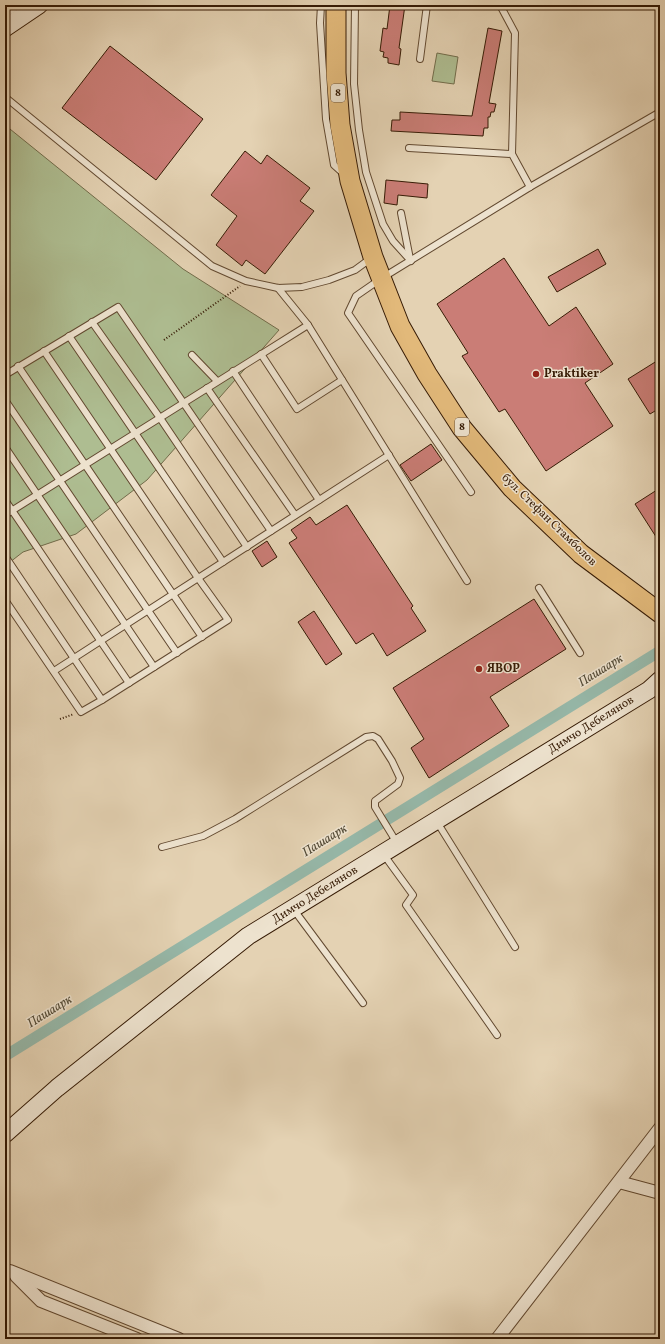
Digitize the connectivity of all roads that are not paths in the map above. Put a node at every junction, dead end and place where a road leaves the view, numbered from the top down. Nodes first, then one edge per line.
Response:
1 (10, 5) edge
2 (39, 5) edge
3 (321, 5) edge
4 (336, 5) edge
5 (355, 5) edge
6 (427, 5) edge
7 (500, 5) edge
8 (5, 8) edge
9 (5, 28) edge
10 (420, 59) dead end
11 (5, 97) edge
12 (660, 112) edge
13 (409, 148) dead end
14 (512, 154) junction
15 (350, 181) junction
16 (530, 187) junction
17 (401, 212) dead end
18 (373, 256) junction
19 (411, 261) junction
20 (382, 278) junction
21 (278, 288) junction
22 (92, 322) junction
23 (308, 324) junction
24 (69, 336) junction
25 (44, 351) junction
26 (261, 354) junction
27 (192, 355) dead end
28 (18, 366) junction
29 (233, 372) junction
30 (5, 375) edge
31 (342, 380) junction
32 (217, 381) junction
33 (207, 388) junction
34 (5, 400) edge
35 (184, 403) junction
36 (160, 418) junction
37 (136, 433) junction
38 (5, 447) edge
39 (110, 449) junction
40 (388, 455) junction
41 (85, 465) junction
42 (60, 481) junction
43 (471, 492) dead end
44 (37, 495) junction
45 (5, 500) edge
46 (319, 500) junction
47 (12, 511) junction
48 (5, 515) edge
49 (295, 515) junction
50 (271, 531) junction
51 (247, 547) junction
52 (5, 556) edge
53 (223, 562) junction
54 (198, 578) junction
55 (467, 581) dead end
56 (539, 588) dead end
57 (172, 595) junction
58 (5, 600) edge
59 (148, 610) junction
60 (660, 614) edge
61 (126, 625) junction
62 (202, 637) junction
63 (100, 642) junction
64 (177, 653) junction
65 (580, 653) dead end
66 (74, 658) junction
67 (154, 668) junction
68 (54, 671) junction
69 (129, 683) junction
70 (656, 685) edge
71 (102, 700) junction
72 (436, 820) junction
73 (398, 844) junction
74 (162, 847) dead end
75 (383, 853) junction
76 (293, 909) junction
77 (515, 947) dead end
78 (363, 1003) dead end
79 (497, 1035) dead end
80 (660, 1128) edge
81 (5, 1134) edge
82 (619, 1182) junction
83 (660, 1193) edge
84 (8, 1268) edge
85 (138, 1339) edge
86 (179, 1339) edge
87 (497, 1339) edge

1 - 8 street
2 - 9 street
3 - 15 lane
4 - 15 main road, бул. Стефан Стамболов / 8
5 - 19 lane
6 - 10 lane
7 - 14 lane
11 - 21 lane
12 - 16 lane
13 - 14 lane
14 - 16 lane
15 - 18 main road, бул. Стефан Стамболов / 8
16 - 19 lane
17 - 19 lane
18 - 20 main road, бул. Стефан Стамболов / 8
18 - 21 lane
19 - 20 lane
20 - 43 lane
20 - 60 main road, бул. Стефан Стамболов / 8
21 - 23 lane
22 - 24 lane
22 - 35 lane
22 - 36 lane
23 - 26 lane
23 - 31 lane
24 - 25 lane
24 - 37 lane
25 - 28 lane
25 - 39 lane
26 - 29 lane
26 - 31 lane
27 - 32 lane
28 - 30 lane
28 - 41 lane
29 - 32 lane
29 - 46 lane
31 - 40 lane
32 - 33 lane
33 - 35 lane
33 - 49 lane
34 - 42 lane
35 - 36 lane
35 - 50 lane
36 - 37 lane
36 - 51 lane
37 - 39 lane
37 - 53 lane
38 - 44 lane
39 - 41 lane
39 - 54 lane
40 - 46 lane
40 - 55 lane
41 - 42 lane
41 - 57 lane
42 - 44 lane
42 - 59 lane
44 - 47 lane
44 - 61 lane
45 - 47 lane
46 - 49 lane
47 - 48 lane
47 - 63 lane
49 - 50 lane
50 - 51 lane
51 - 53 lane
52 - 66 lane
53 - 54 lane
54 - 57 lane
54 - 62 lane
56 - 65 lane
57 - 59 lane
57 - 62 lane
58 - 68 lane
59 - 61 lane
59 - 64 lane
61 - 63 lane
61 - 67 lane
62 - 64 lane
63 - 66 lane
63 - 69 lane
64 - 67 lane
66 - 68 lane
66 - 71 lane
67 - 69 lane
68 - 71 lane
69 - 71 lane
70 - 72 street, Димчо Дебелянов
72 - 73 street, Димчо Дебелянов
72 - 77 lane
73 - 74 lane
73 - 75 street, Димчо Дебелянов
75 - 76 street, Димчо Дебелянов
75 - 79 lane
76 - 78 lane
76 - 81 street, Димчо Дебелянов
80 - 82 street
82 - 83 street
82 - 87 street
84 - 85 street
84 - 86 street

